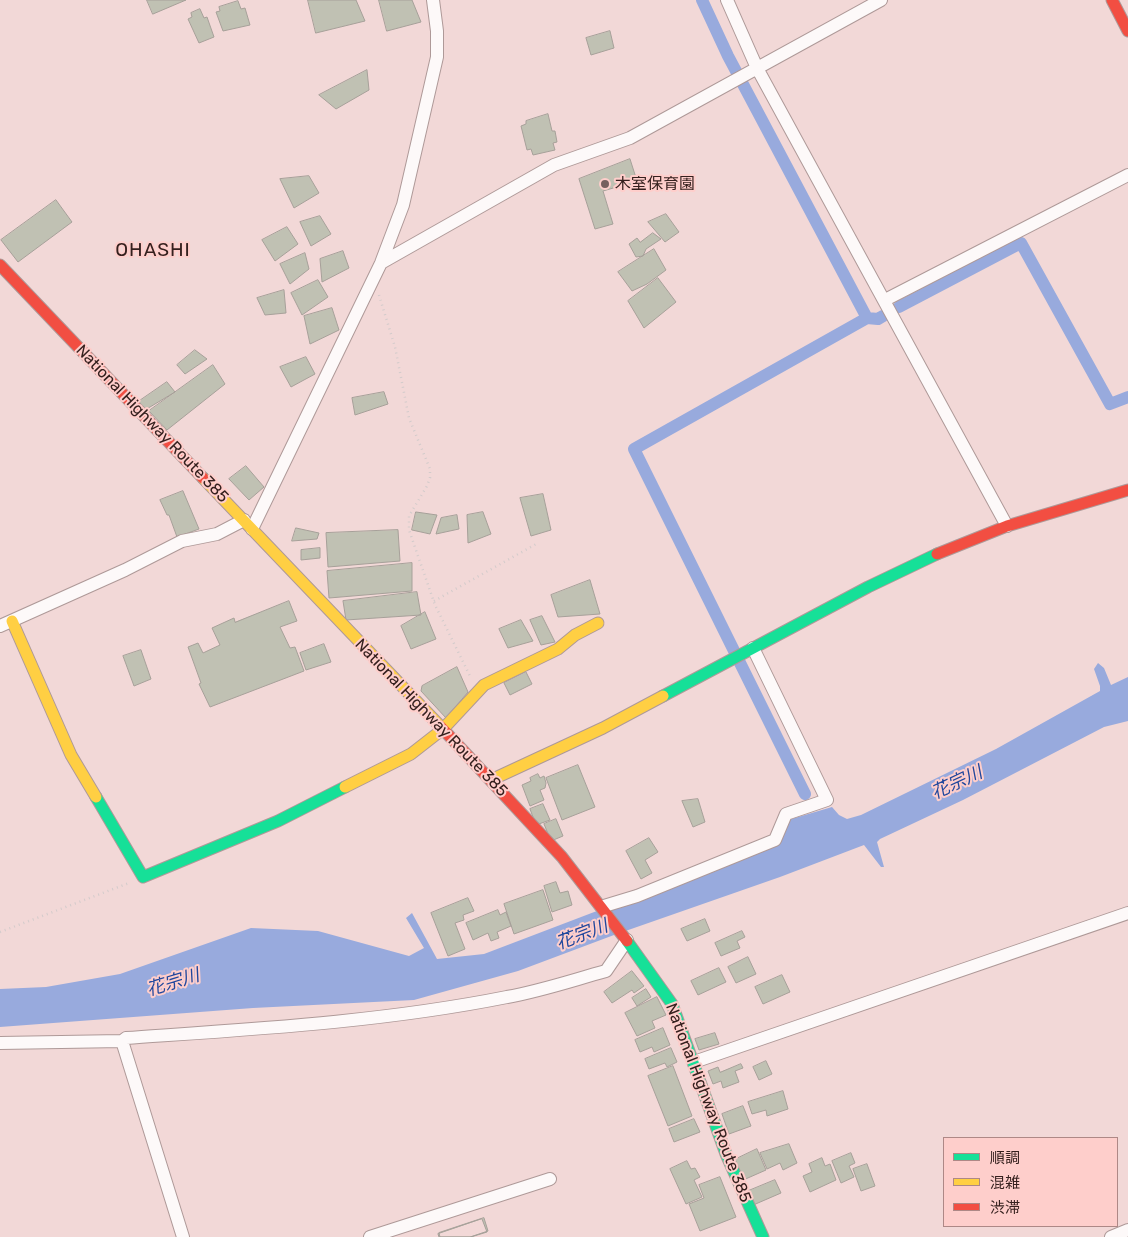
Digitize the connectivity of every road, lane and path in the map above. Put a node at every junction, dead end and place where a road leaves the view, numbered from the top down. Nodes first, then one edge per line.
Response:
1 (433, 0) edge
2 (726, 0) edge
3 (881, 0) edge
4 (1112, 0) edge
5 (1128, 31) edge
6 (751, 71) junction
7 (1128, 175) edge
8 (381, 263) junction
9 (0, 265) edge
10 (371, 284) junction
11 (885, 300) junction
12 (1128, 490) edge
13 (248, 525) junction
14 (1007, 526) junction
15 (538, 543) dead end
16 (434, 601) junction
17 (598, 623) dead end
18 (6, 624) edge
19 (750, 649) junction
20 (478, 690) junction
21 (443, 729) junction
22 (491, 780) junction
23 (143, 877) junction
24 (605, 907) junction
25 (1128, 913) edge
26 (0, 932) edge
27 (625, 937) junction
28 (122, 1041) junction
29 (0, 1043) edge
30 (694, 1062) junction
31 (550, 1179) dead end
32 (1128, 1230) edge
33 (183, 1237) edge
34 (370, 1237) edge
35 (763, 1237) edge
36 (1111, 1237) edge

1 - 8 street
2 - 6 street
3 - 6 street
4 - 5 main road
6 - 8 street
6 - 11 street
7 - 11 street
8 - 10 street
9 - 13 main road, National Highway Route 385
10 - 13 street
10 - 16 path
11 - 14 street
12 - 14 main road
13 - 18 street
13 - 21 main road, National Highway Route 385
14 - 19 main road
15 - 16 path
16 - 20 path
17 - 20 main road
18 - 23 main road
19 - 22 main road
19 - 24 street
20 - 21 main road
21 - 22 main road, National Highway Route 385
21 - 23 main road
22 - 24 main road, National Highway Route 385
23 - 26 path
24 - 27 main road, National Highway Route 385
25 - 30 street
27 - 28 street
27 - 30 main road, National Highway Route 385
28 - 29 street
28 - 33 street
30 - 35 main road, National Highway Route 385
31 - 34 street
32 - 36 street

